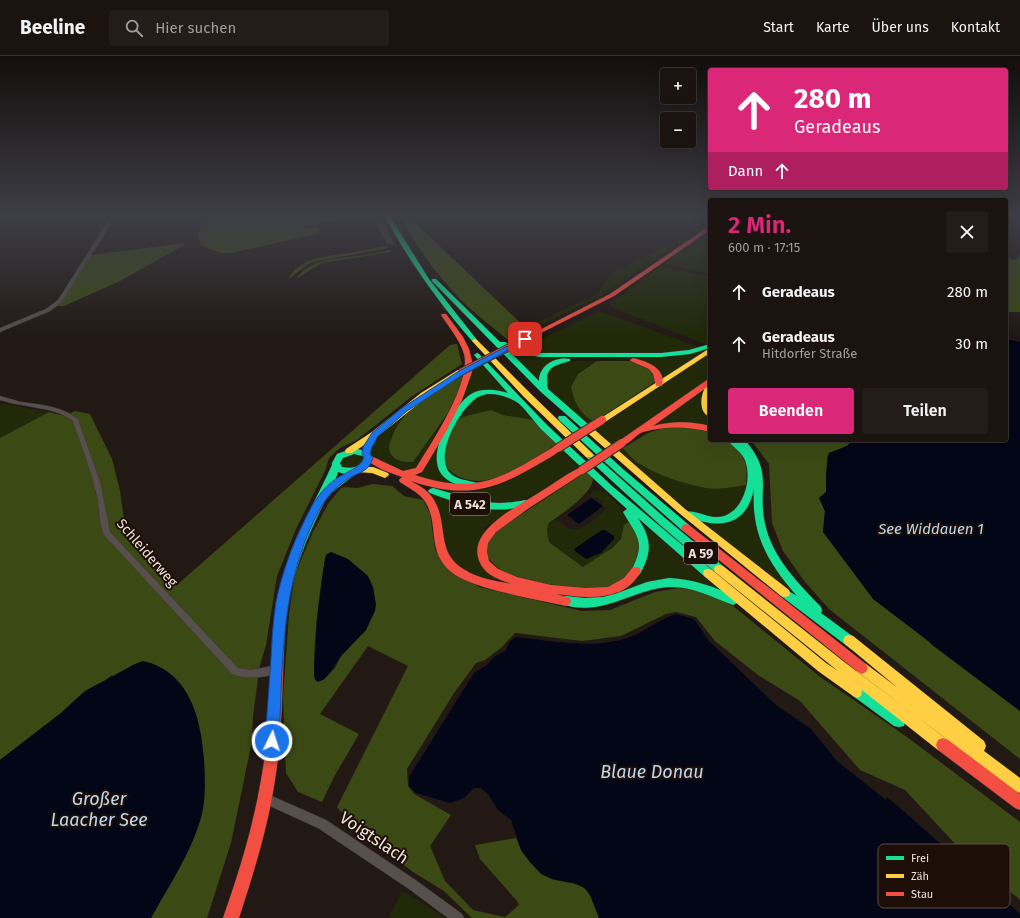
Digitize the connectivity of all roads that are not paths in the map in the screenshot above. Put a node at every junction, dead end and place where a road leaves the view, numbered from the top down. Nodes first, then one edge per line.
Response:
1 (89, 255) edge
2 (408, 255) edge
3 (415, 255) edge
4 (670, 255) edge
5 (415, 266) junction
6 (434, 280) junction
7 (483, 328) junction
8 (454, 329) junction
9 (0, 330) edge
10 (708, 347) edge
11 (708, 351) edge
12 (708, 383) edge
13 (659, 384) junction
14 (708, 388) edge
15 (544, 390) junction
16 (0, 398) edge
17 (520, 402) junction
18 (708, 412) edge
19 (708, 428) edge
20 (637, 433) junction
21 (375, 434) junction
22 (733, 442) edge
23 (743, 442) edge
24 (349, 451) junction
25 (367, 456) junction
26 (336, 466) junction
27 (356, 471) junction
28 (404, 477) junction
29 (491, 486) junction
30 (609, 488) junction
31 (325, 493) junction
32 (540, 498) junction
33 (682, 511) junction
34 (752, 609) junction
35 (855, 646) junction
36 (277, 669) junction
37 (1020, 777) edge
38 (1020, 786) edge
39 (265, 798) junction
40 (1020, 803) edge
41 (1020, 812) edge
42 (231, 918) edge
43 (458, 918) edge

1 - 9 street
2 - 5 main road, A 59
3 - 6 main road, A 59
4 - 21 main road, bridge
5 - 8 main road
5 - 40 main road, A 59
6 - 7 main road
6 - 38 main road, A 59
7 - 10 main road
7 - 15 main road
8 - 17 main road
8 - 28 main road
11 - 13 main road, A 542
12 - 20 main road, A 542
13 - 15 main road
13 - 29 main road, A 542, bridge
14 - 18 main road
15 - 33 main road
16 - 36 street, Schleiderweg
17 - 29 main road
17 - 30 main road
19 - 20 main road
20 - 32 main road, A 542, bridge
21 - 24 main road
21 - 25 main road
22 - 33 main road
23 - 35 main road
24 - 25 main road
24 - 26 main road
25 - 27 main road
25 - 28 main road, A 542
26 - 27 main road
26 - 31 main road
27 - 28 main road, A 542
27 - 31 main road
28 - 29 main road, A 542
28 - 32 main road, A 542
28 - 34 main road
30 - 32 main road
30 - 34 main road
31 - 36 main road
33 - 35 main road
34 - 41 main road
35 - 37 main road
36 - 39 main road
39 - 42 main road
39 - 43 street, Voigtslach

